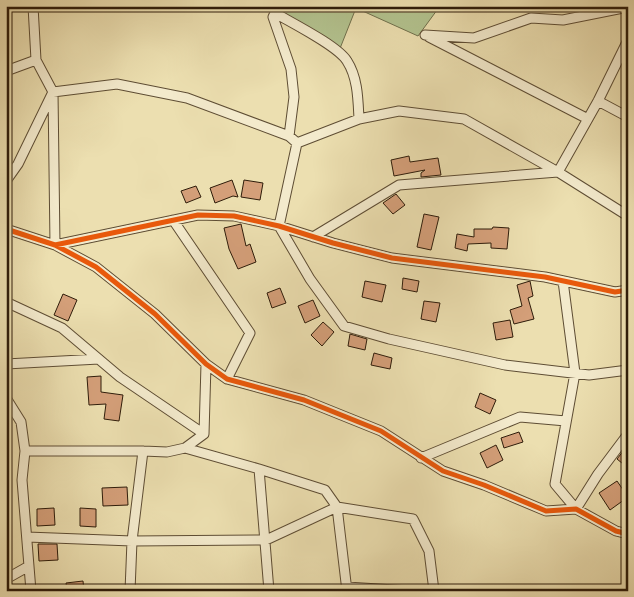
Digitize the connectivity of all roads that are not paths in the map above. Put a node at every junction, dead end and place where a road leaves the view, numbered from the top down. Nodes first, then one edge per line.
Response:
1 (33, 6) edge
2 (628, 7) edge
3 (628, 40) edge
4 (36, 60) junction
5 (6, 71) edge
6 (53, 92) junction
7 (598, 102) junction
8 (628, 117) edge
9 (360, 118) junction
10 (588, 119) junction
11 (289, 136) junction
12 (297, 143) junction
13 (558, 172) junction
14 (6, 181) edge
15 (628, 216) edge
16 (173, 220) junction
17 (279, 226) junction
18 (6, 229) edge
19 (313, 237) junction
20 (55, 245) junction
21 (564, 281) junction
22 (628, 290) edge
23 (6, 302) edge
24 (99, 359) junction
25 (6, 364) edge
26 (206, 364) junction
27 (628, 370) edge
28 (575, 373) junction
29 (227, 379) junction
30 (6, 398) edge
31 (566, 421) junction
32 (204, 434) junction
33 (628, 434) edge
34 (185, 448) junction
35 (24, 451) junction
36 (143, 451) junction
37 (421, 458) junction
38 (259, 469) junction
39 (337, 507) junction
40 (576, 509) junction
41 (628, 534) edge
42 (27, 537) junction
43 (266, 540) junction
44 (132, 541) junction
45 (29, 566) junction
46 (6, 579) edge
47 (347, 589) edge
48 (31, 591) edge
49 (130, 591) edge
50 (269, 591) edge
51 (410, 591) edge
52 (434, 591) edge

1 - 4 street
2 - 10 street
3 - 7 street
4 - 5 street
4 - 6 street
6 - 11 street
6 - 14 street
6 - 20 street
7 - 8 street
7 - 10 street
9 - 11 street
9 - 12 street
9 - 13 street
10 - 13 street
11 - 12 street
12 - 17 street
13 - 15 street
13 - 19 street
16 - 17 street
16 - 20 street
16 - 29 street
17 - 19 street
17 - 28 street
18 - 20 street
19 - 21 street
20 - 26 street
21 - 22 street
21 - 28 street
23 - 24 street
24 - 25 street
24 - 32 street
26 - 29 street
26 - 32 street
27 - 28 street
28 - 31 street
29 - 37 street
30 - 35 street
31 - 37 street
31 - 40 street
32 - 34 street
33 - 40 street
34 - 36 street
34 - 38 street
35 - 36 street
35 - 42 street
36 - 44 street
37 - 40 street
38 - 39 street
38 - 43 street
39 - 43 street
39 - 47 street
39 - 52 street
40 - 41 street
42 - 44 street
42 - 45 street
43 - 44 street
43 - 50 street
44 - 49 street
45 - 46 street
45 - 48 street
47 - 51 street

